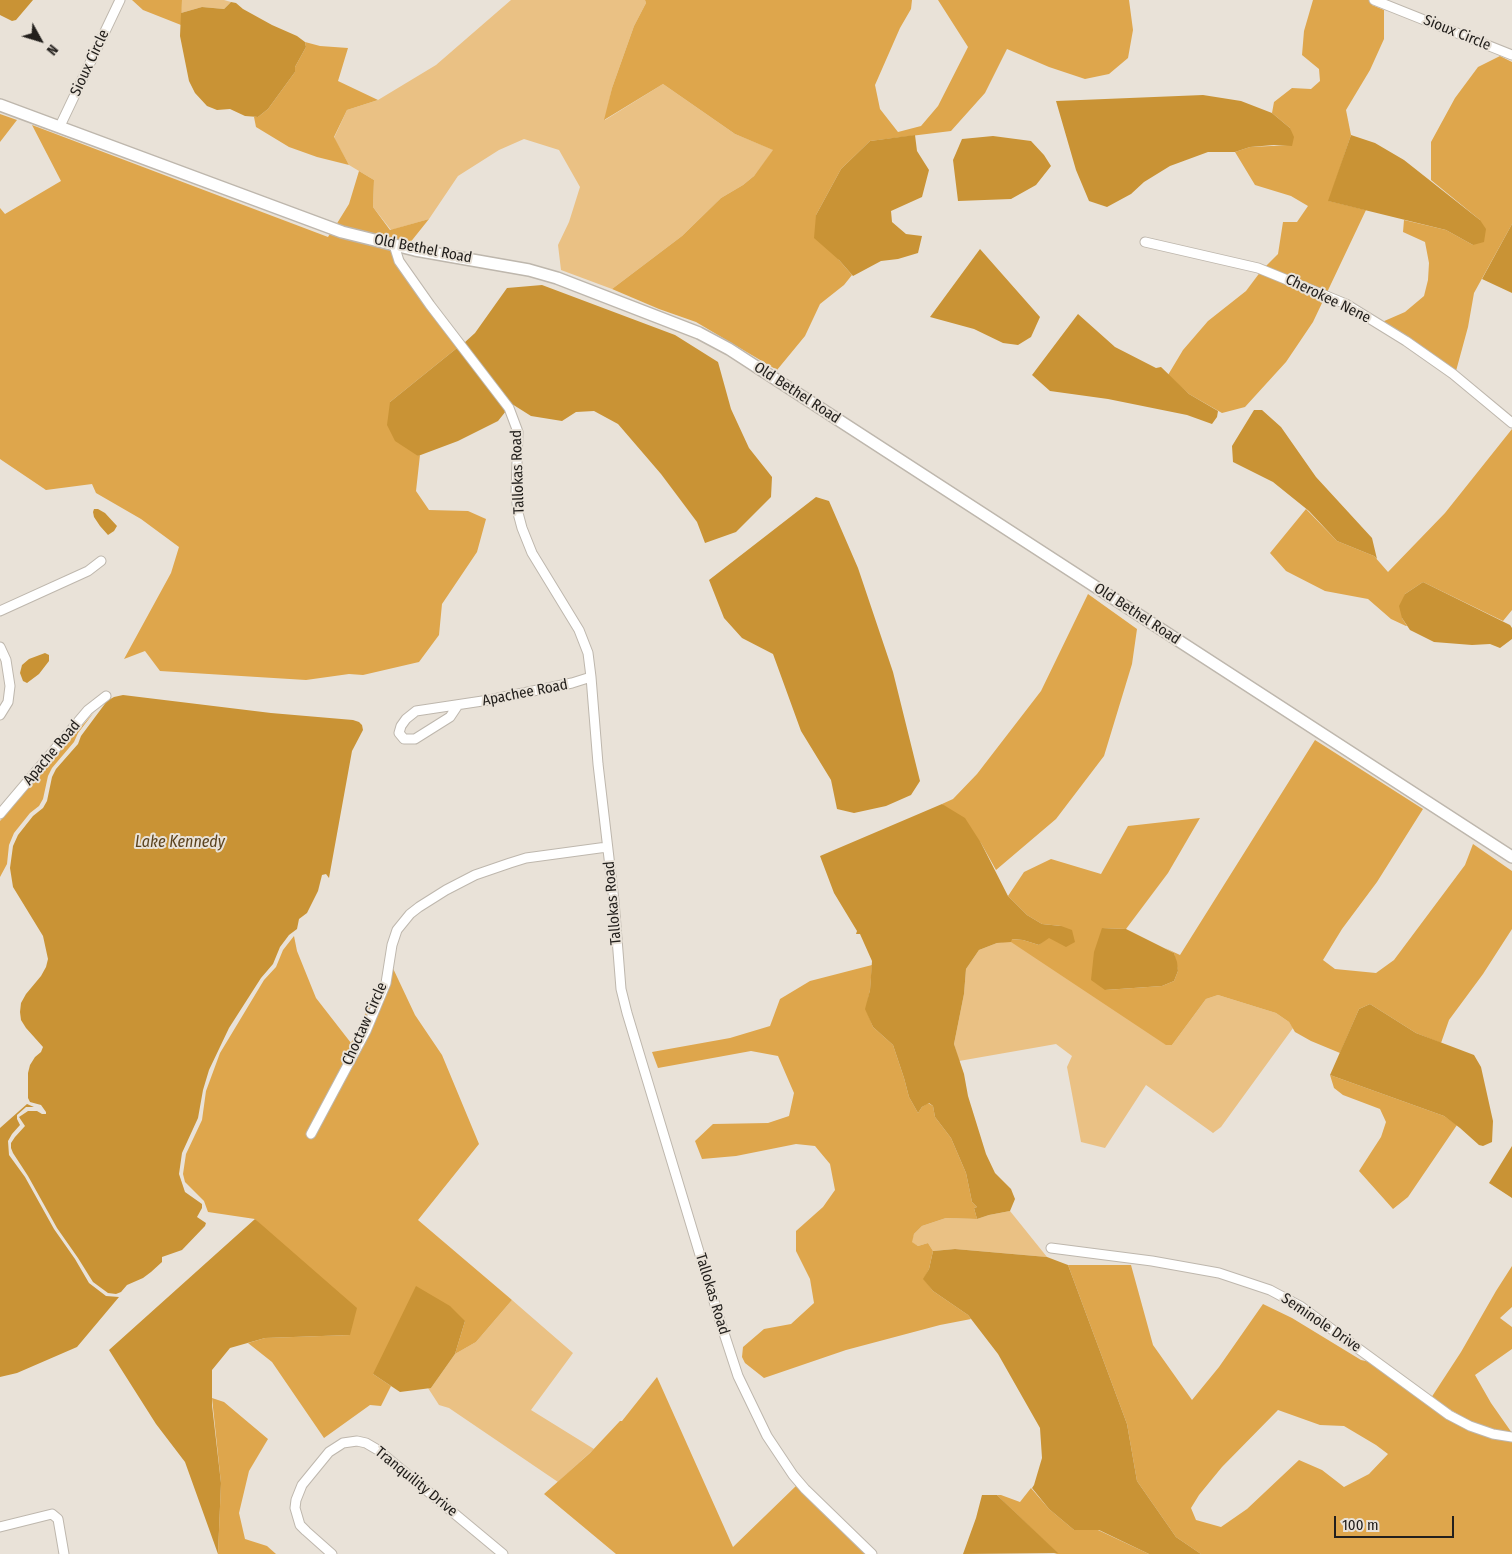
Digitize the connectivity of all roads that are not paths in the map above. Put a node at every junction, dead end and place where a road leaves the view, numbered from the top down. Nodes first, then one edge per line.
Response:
1 (120, 0) edge
2 (1374, 0) edge
3 (1512, 55) edge
4 (0, 105) edge
5 (60, 126) junction
6 (1145, 242) dead end
7 (394, 245) junction
8 (1512, 423) edge
9 (101, 561) dead end
10 (0, 611) edge
11 (0, 647) edge
12 (592, 677) junction
13 (106, 696) dead end
14 (458, 705) junction
15 (0, 715) edge
16 (0, 814) edge
17 (607, 848) junction
18 (1512, 857) edge
19 (311, 1134) dead end
20 (1051, 1248) dead end
21 (1512, 1437) edge
22 (0, 1527) edge
23 (64, 1554) edge
24 (332, 1554) edge
25 (503, 1554) edge
26 (872, 1554) edge

1 - 5 street, Sioux Circle
2 - 3 street, Sioux Circle
4 - 5 street, Old Bethel Road
5 - 7 street, Old Bethel Road
6 - 8 street, Cherokee Nene
7 - 12 street, Tallokas Road
7 - 18 street, Old Bethel Road
9 - 10 street
11 - 15 street
12 - 14 street, Apachee Road
12 - 17 street, Tallokas Road
13 - 16 street, Apache Road
14 - 14 street, Apachee Road
17 - 19 street, Choctaw Circle
17 - 26 street, Tallokas Road
20 - 21 street, Seminole Drive
22 - 23 street
24 - 25 street, Tranquility Drive

